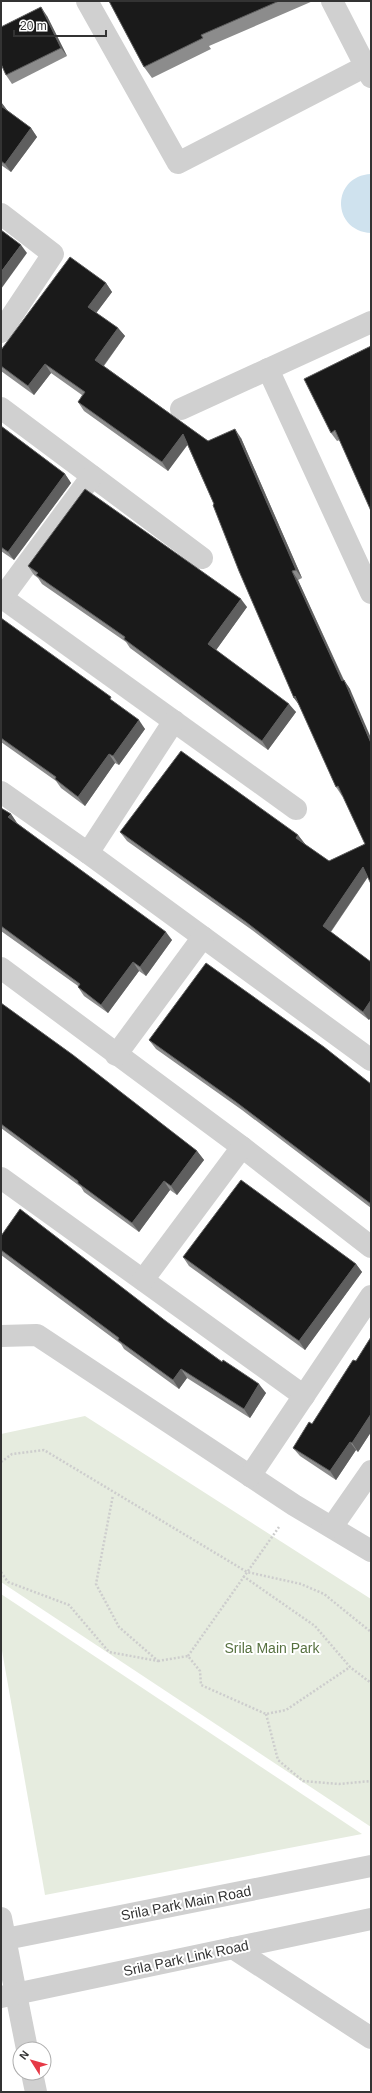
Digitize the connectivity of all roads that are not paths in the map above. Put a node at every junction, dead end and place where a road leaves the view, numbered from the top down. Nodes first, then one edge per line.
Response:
1 (87, 1) edge
2 (332, 1) edge
3 (368, 71) edge
4 (1, 214) edge
5 (371, 322) edge
6 (1, 332) edge
7 (268, 369) junction
8 (1, 408) edge
9 (181, 409) dead end
10 (92, 476) junction
11 (202, 558) dead end
12 (371, 593) edge
13 (2, 598) edge
14 (174, 721) junction
15 (1, 792) edge
16 (296, 809) dead end
17 (88, 853) junction
18 (203, 937) junction
19 (1, 968) edge
20 (116, 1055) junction
21 (371, 1060) edge
22 (242, 1147) junction
23 (1, 1178) edge
24 (371, 1247) edge
25 (143, 1280) junction
26 (371, 1296) edge
27 (1, 1336) edge
28 (304, 1396) junction
29 (371, 1471) edge
30 (250, 1476) junction
31 (332, 1527) junction
32 (371, 1551) edge
33 (371, 1866) edge
34 (1, 1918) edge
35 (371, 1919) edge
36 (3, 1940) edge
37 (233, 1948) junction
38 (8, 1996) edge
39 (371, 2038) edge
40 (24, 2041) edge
41 (34, 2081) edge
42 (36, 2092) edge

1 - 3 street
2 - 3 street
4 - 6 street
5 - 7 street
7 - 9 street
7 - 12 street
8 - 10 street
10 - 11 street
10 - 13 street
13 - 14 street
14 - 16 street
14 - 17 street
15 - 17 street
17 - 18 street
18 - 20 street
18 - 21 street
19 - 20 street
20 - 22 street
22 - 24 street
22 - 25 street
23 - 25 street
25 - 28 street
26 - 28 street
27 - 30 street
28 - 30 street
29 - 31 street
30 - 31 street
31 - 32 street
33 - 36 street, Srila Park Main Road
34 - 36 street
35 - 37 street, Srila Park Link Road
36 - 38 street
37 - 38 street, Srila Park Link Road
37 - 39 street
38 - 40 street
41 - 42 street

